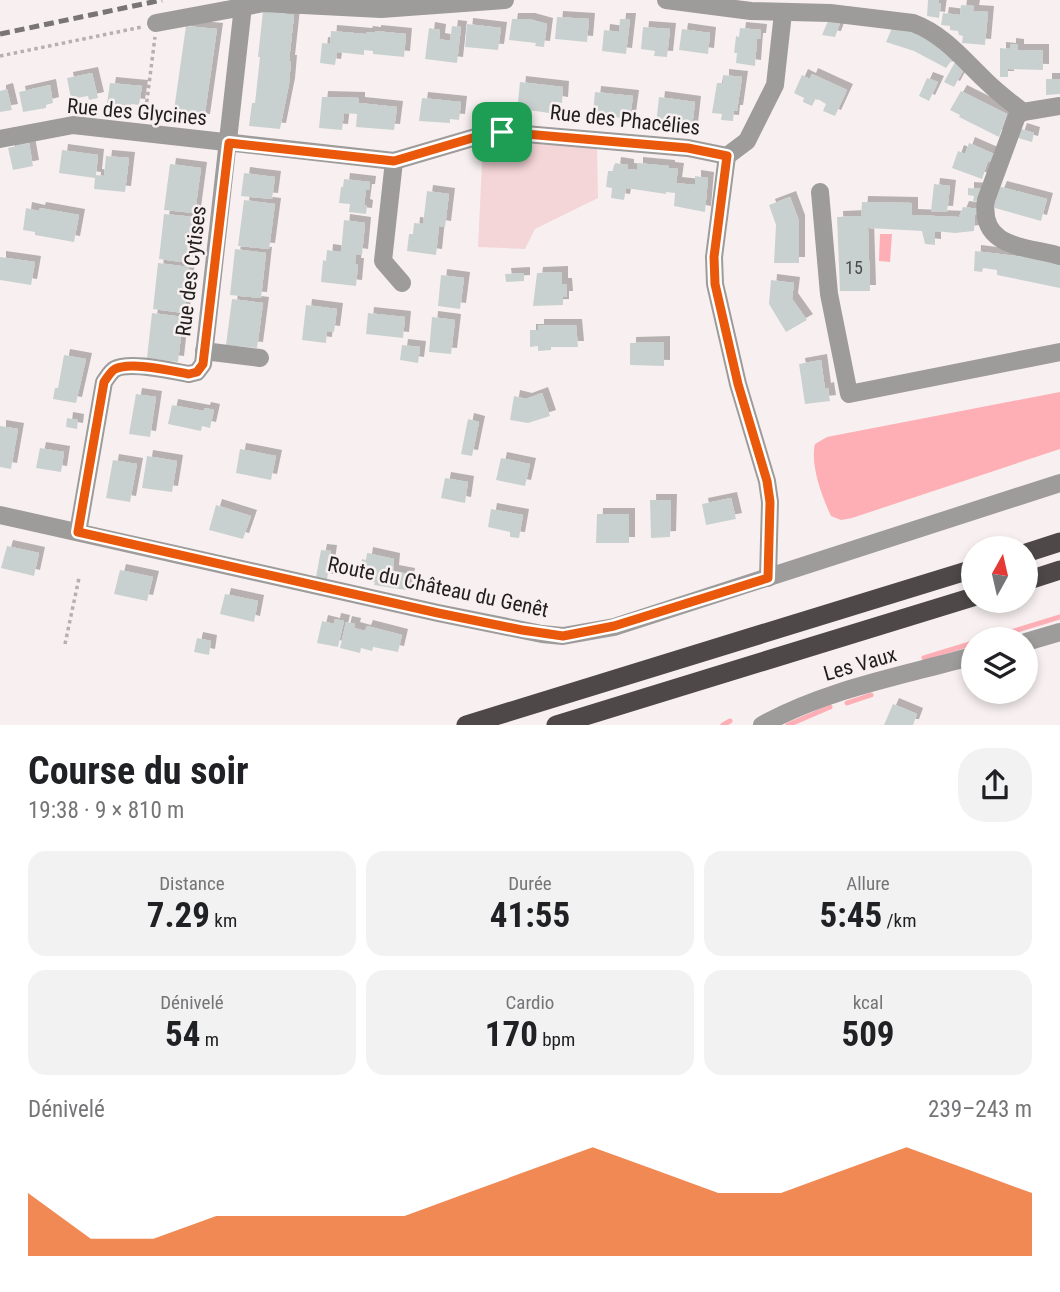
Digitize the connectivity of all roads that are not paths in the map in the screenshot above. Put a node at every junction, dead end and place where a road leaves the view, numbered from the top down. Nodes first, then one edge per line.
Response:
1 (505, 0) edge
2 (666, 0) edge
3 (243, 6) junction
4 (783, 13) junction
5 (156, 23) road end
6 (1060, 106) edge
7 (1023, 112) junction
8 (0, 139) edge
9 (229, 143) junction
10 (727, 156) junction
11 (394, 161) junction
12 (820, 192) dead end
13 (1060, 256) edge
14 (402, 283) dead end
15 (204, 352) junction
16 (1060, 352) edge
17 (260, 358) dead end
18 (1060, 482) edge
19 (0, 514) edge
20 (78, 532) junction
21 (1060, 542) edge
22 (1038, 549) edge
23 (1060, 570) edge
24 (961, 573) edge
25 (1038, 577) edge
26 (768, 578) junction
27 (961, 601) edge
28 (1060, 632) edge
29 (1038, 638) edge
30 (961, 659) edge
31 (466, 725) edge
32 (556, 725) edge
33 (762, 725) edge

1 - 3 street
2 - 4 street
3 - 5 street
3 - 9 street, Rue des Cytises
4 - 7 street
4 - 10 street
6 - 7 street
7 - 13 street
8 - 9 street, Rue des Glycines
9 - 11 street, Rue des Phacélies
9 - 15 street, Rue des Cytises
10 - 11 street, Rue des Phacélies
10 - 26 street
11 - 14 street
12 - 16 street
15 - 17 street
15 - 20 street, Rue des Cytises
18 - 26 street, Route du Château du Genêt
19 - 20 street, Route du Château du Genêt
20 - 26 street, Route du Château du Genêt
21 - 22 highway
23 - 25 highway
24 - 31 highway
27 - 32 highway
28 - 29 street
30 - 33 street, Les Vaux

